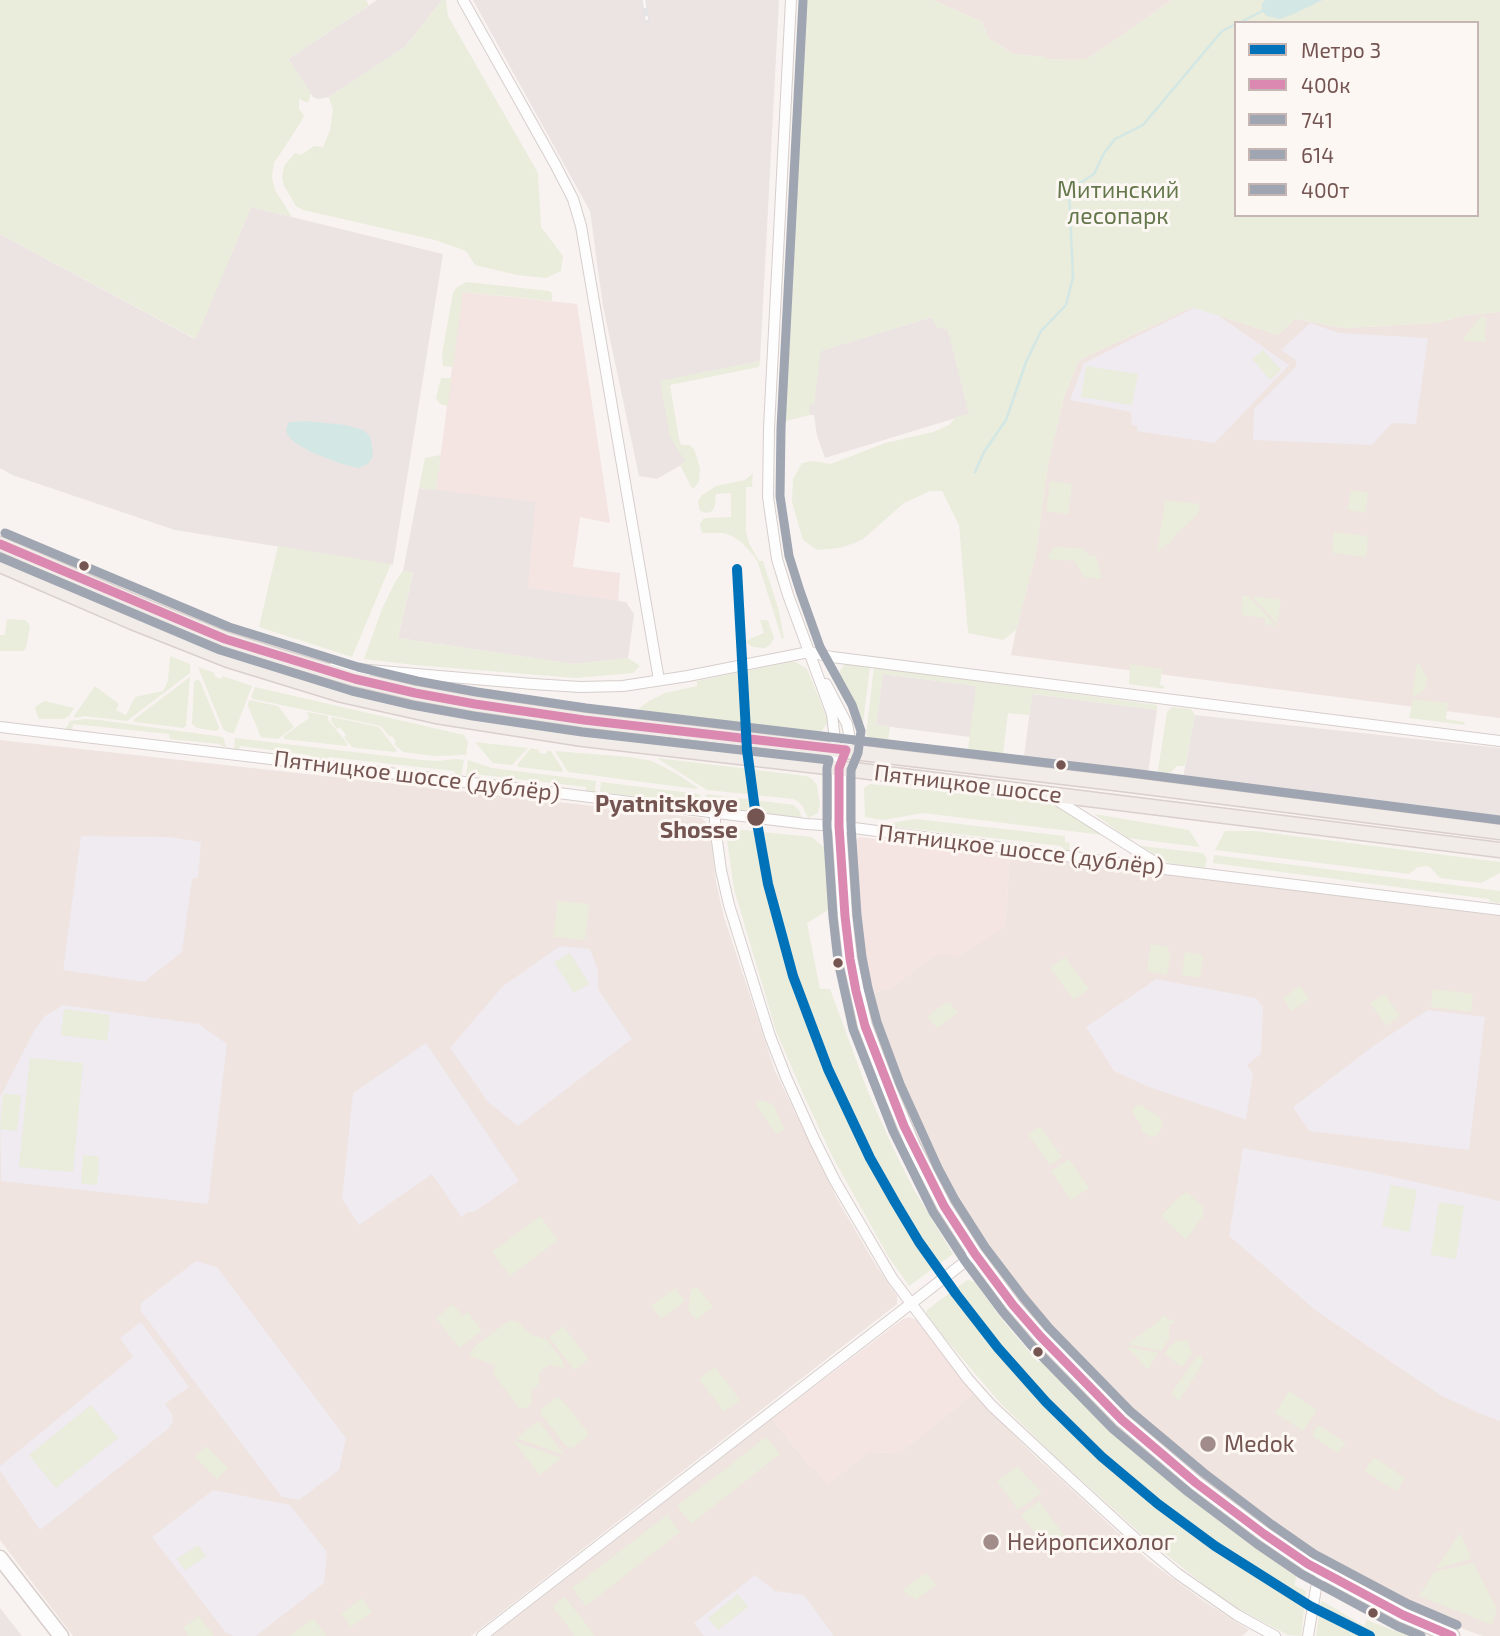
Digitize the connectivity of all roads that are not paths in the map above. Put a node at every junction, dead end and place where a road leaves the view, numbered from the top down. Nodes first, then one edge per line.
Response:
1 (463, 0) edge
2 (791, 0) edge
3 (0, 544) edge
4 (0, 565) edge
5 (809, 652) junction
6 (304, 664) junction
7 (659, 680) junction
8 (0, 727) edge
9 (1500, 741) edge
10 (841, 750) junction
11 (839, 768) junction
12 (1046, 793) junction
13 (715, 812) junction
14 (839, 826) junction
15 (1500, 832) edge
16 (1500, 850) edge
17 (1165, 869) junction
18 (1500, 910) edge
19 (975, 1254) junction
20 (910, 1304) junction
21 (0, 1559) edge
22 (1322, 1572) junction
23 (61, 1636) edge
24 (482, 1636) edge
25 (1275, 1636) edge
26 (1308, 1636) edge
27 (1452, 1636) edge

1 - 7 street
2 - 5 street
3 - 6 main road, Пятницкое шоссе
4 - 11 main road, Пятницкое шоссе
5 - 7 street
5 - 9 street
5 - 10 street
6 - 7 street
6 - 10 main road, Пятницкое шоссе
8 - 13 street, Пятницкое шоссе (дублёр)
10 - 11 main road
10 - 15 main road, Пятницкое шоссе
11 - 12 main road, Пятницкое шоссе
11 - 14 main road
12 - 16 main road, Пятницкое шоссе
12 - 17 street
13 - 14 street, Пятницкое шоссе (дублёр)
13 - 20 street
14 - 17 street, Пятницкое шоссе (дублёр)
14 - 19 main road
17 - 18 street, Пятницкое шоссе (дублёр)
19 - 20 street
19 - 22 main road
20 - 24 street
20 - 25 street
21 - 23 main road
22 - 26 street
22 - 27 main road

